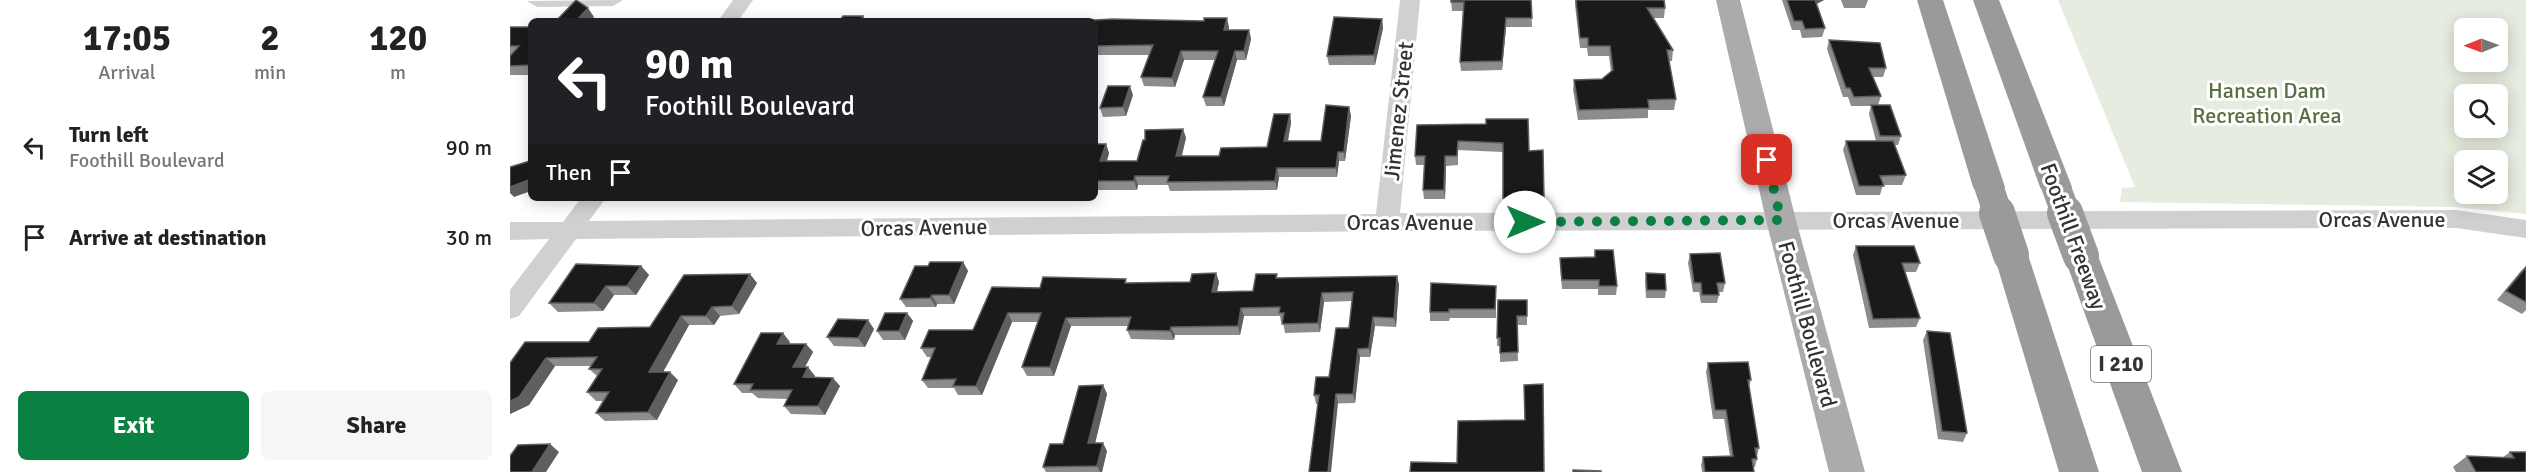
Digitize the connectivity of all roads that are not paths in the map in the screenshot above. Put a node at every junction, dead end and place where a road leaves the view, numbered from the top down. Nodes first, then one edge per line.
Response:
1 (613, 0) edge
2 (743, 0) edge
3 (1410, 0) edge
4 (1728, 0) edge
5 (1930, 0) edge
6 (1986, 0) edge
7 (537, 1) edge
8 (730, 18) edge
9 (592, 201) edge
10 (1781, 220) junction
11 (1387, 222) junction
12 (2526, 229) edge
13 (570, 230) junction
14 (510, 231) edge
15 (510, 309) edge
16 (1847, 472) edge
17 (2079, 472) edge
18 (2162, 472) edge

1 - 7 street
2 - 8 street
3 - 11 street, Jimenez Street
4 - 10 main road, Foothill Boulevard
5 - 17 highway, bridge
6 - 18 highway, Foothill Freeway / I 210, bridge
9 - 13 street
10 - 11 street, Orcas Avenue
10 - 12 street, Orcas Avenue
10 - 16 main road, Foothill Boulevard
11 - 13 street, Orcas Avenue
13 - 14 street, Orcas Avenue
13 - 15 street

